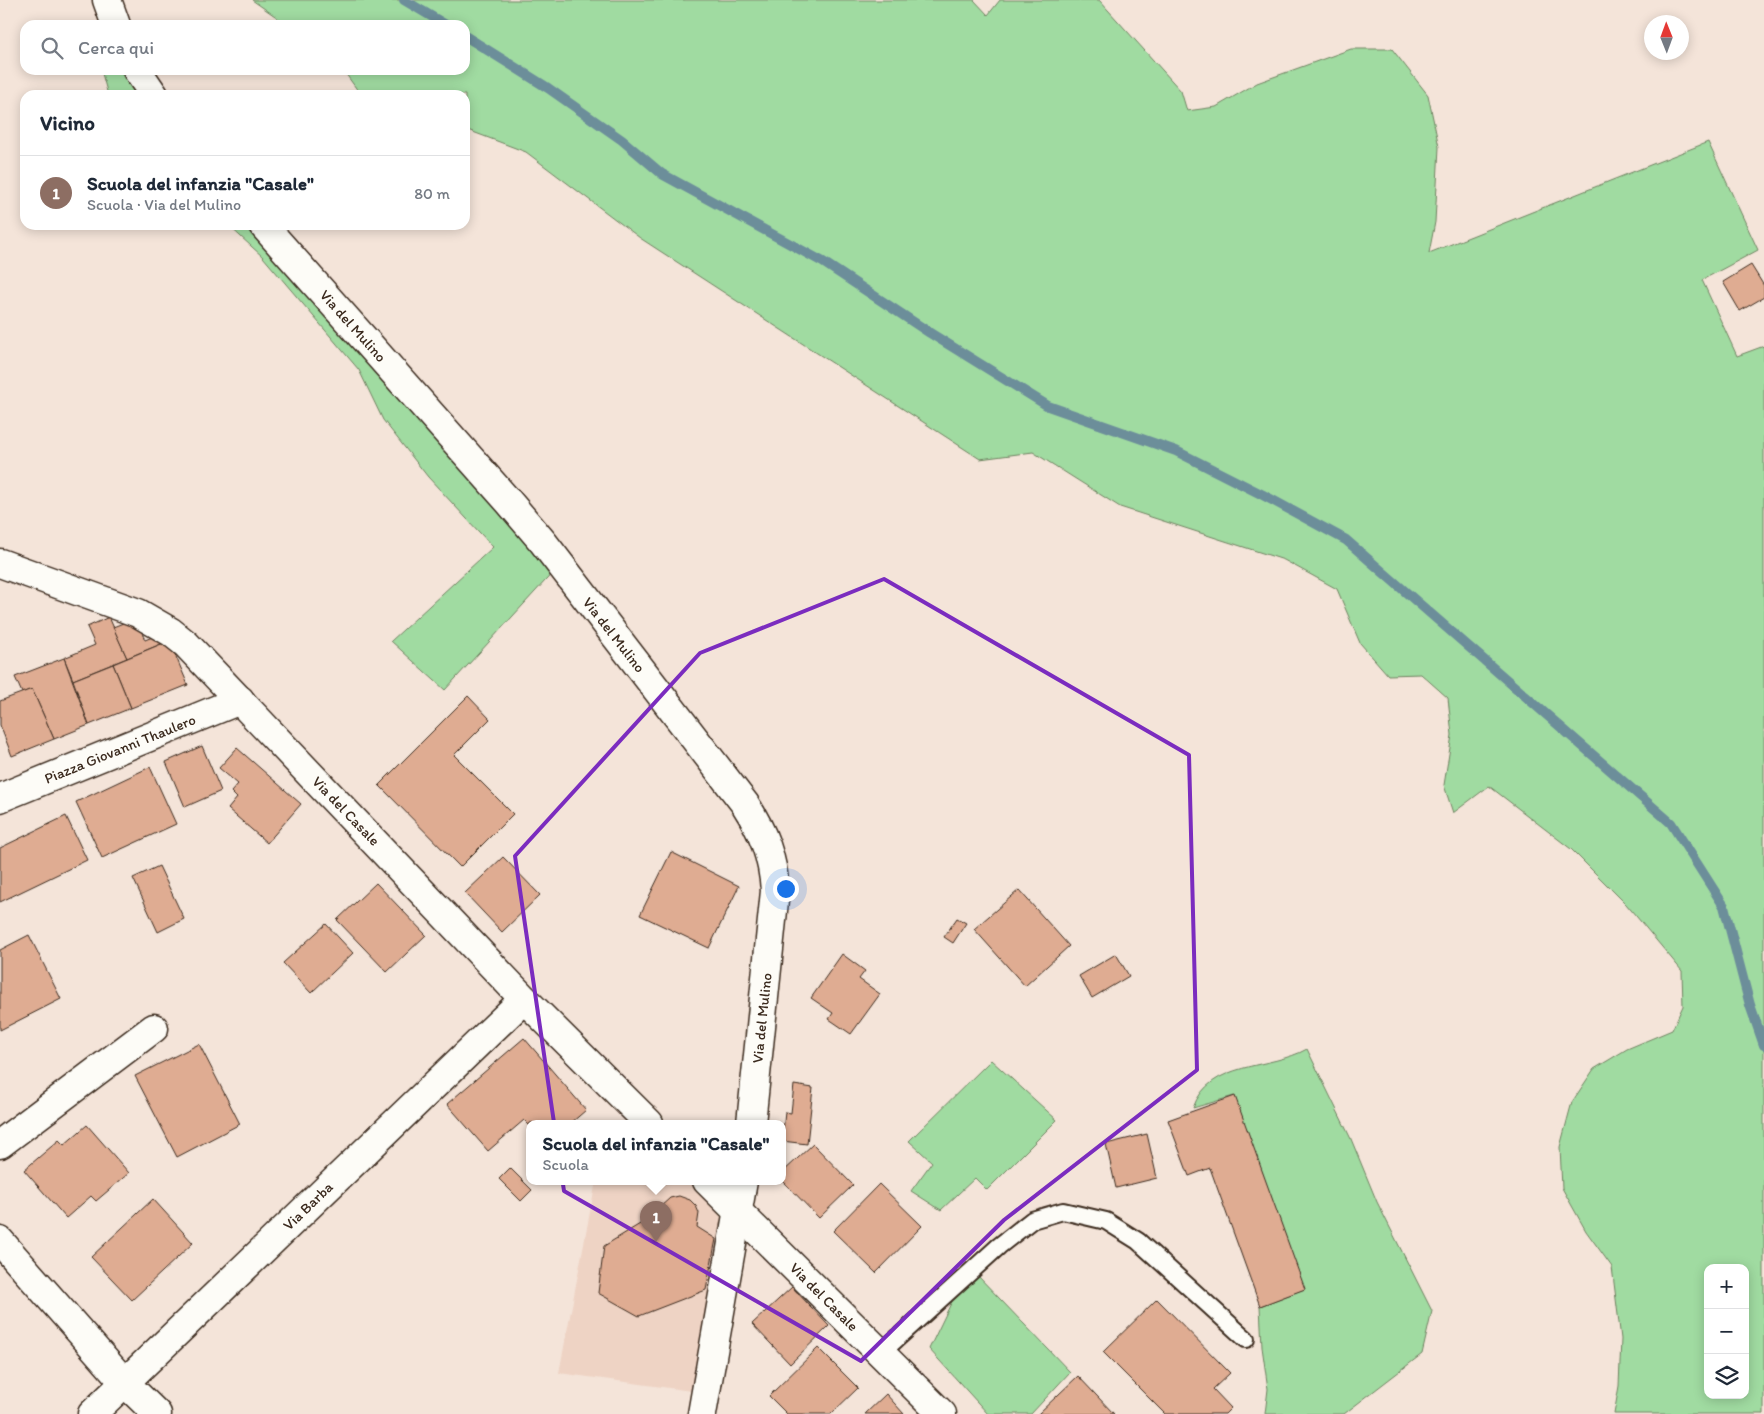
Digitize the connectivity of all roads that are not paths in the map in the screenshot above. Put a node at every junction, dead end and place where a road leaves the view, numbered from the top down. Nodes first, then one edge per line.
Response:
1 (107, 0) edge
2 (114, 20) edge
3 (140, 75) edge
4 (151, 90) edge
5 (267, 230) edge
6 (0, 563) edge
7 (240, 700) junction
8 (0, 798) edge
9 (524, 999) junction
10 (154, 1028) dead end
11 (646, 1120) edge
12 (751, 1120) edge
13 (0, 1144) edge
14 (711, 1185) edge
15 (742, 1185) edge
16 (738, 1211) junction
17 (0, 1242) edge
18 (1246, 1340) dead end
19 (881, 1353) junction
20 (125, 1383) junction
21 (92, 1414) edge
22 (157, 1414) edge
23 (702, 1414) edge
24 (942, 1414) edge

1 - 2 street
3 - 4 street
5 - 12 street, Via del Mulino
6 - 7 street, Via del Casale
7 - 8 street, Piazza Giovanni Thaulero
7 - 9 street, Via del Casale
9 - 11 street, Via del Casale
9 - 20 street, Via Barba
10 - 13 street
14 - 16 street, Via del Casale
15 - 16 street
16 - 19 street, Via del Casale
16 - 23 street
17 - 20 street
18 - 19 lane
19 - 24 street, Via del Casale
20 - 21 street, Via Barba
20 - 22 street

